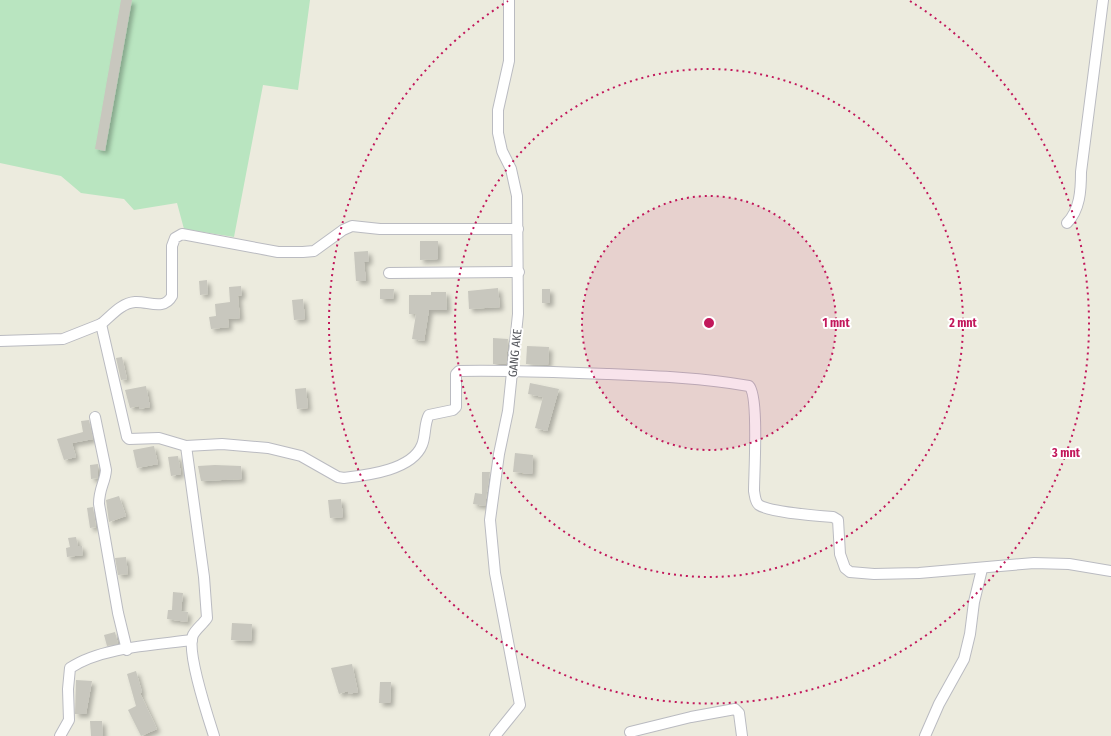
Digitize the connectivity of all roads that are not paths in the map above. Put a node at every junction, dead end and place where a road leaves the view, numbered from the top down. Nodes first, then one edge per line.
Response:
1 (509, 0) edge
2 (1103, 0) edge
3 (1067, 223) dead end
4 (518, 229) junction
5 (518, 272) junction
6 (389, 273) dead end
7 (100, 324) junction
8 (0, 341) edge
9 (513, 370) junction
10 (95, 417) dead end
11 (186, 446) junction
12 (982, 569) junction
13 (1111, 571) edge
14 (192, 640) junction
15 (127, 650) junction
16 (630, 732) dead end
17 (60, 736) edge
18 (214, 736) edge
19 (495, 736) edge
20 (742, 736) edge
21 (925, 736) edge

1 - 4 street, GANG AKE
2 - 3 street
4 - 5 street, GANG AKE
4 - 7 street
5 - 6 street
5 - 9 street, GANG AKE
7 - 8 street
7 - 11 street
9 - 11 street
9 - 12 street
9 - 19 street, GANG AKE
10 - 15 street
11 - 14 street
12 - 13 street
12 - 21 street
14 - 15 street
14 - 18 street
15 - 17 street
16 - 20 street

